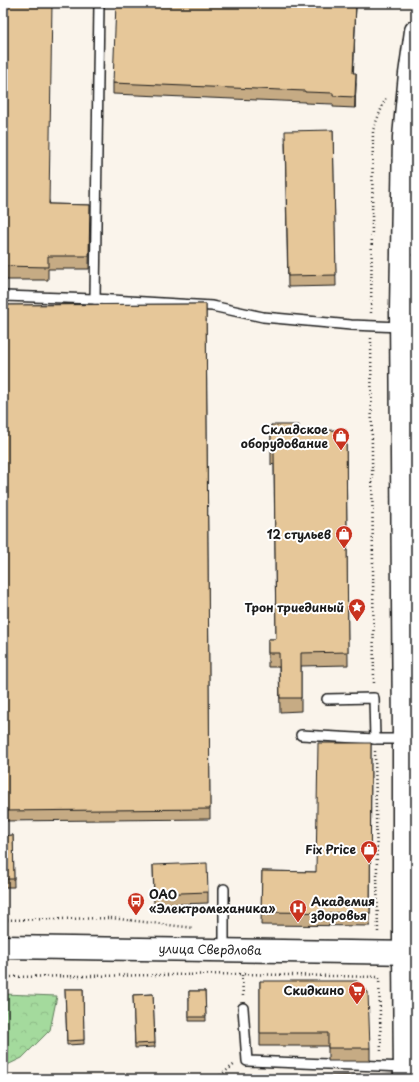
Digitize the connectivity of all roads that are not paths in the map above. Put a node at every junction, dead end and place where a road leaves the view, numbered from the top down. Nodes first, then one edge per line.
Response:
1 (99, 3) edge
2 (415, 40) edge
3 (3, 296) edge
4 (95, 299) junction
5 (406, 316) edge
6 (327, 699) dead end
7 (301, 735) dead end
8 (375, 739) junction
9 (404, 739) junction
10 (224, 889) dead end
11 (224, 941) junction
12 (3, 946) edge
13 (410, 952) edge
14 (244, 1008) road end
15 (407, 1075) edge

1 - 4 lane
2 - 5 main road
3 - 4 lane
4 - 5 lane
5 - 9 main road
6 - 8 lane
7 - 8 lane
8 - 9 lane
9 - 13 main road
10 - 11 lane
11 - 12 main road, улица Свердлова
11 - 13 main road, улица Свердлова
13 - 15 main road
14 - 15 lane

